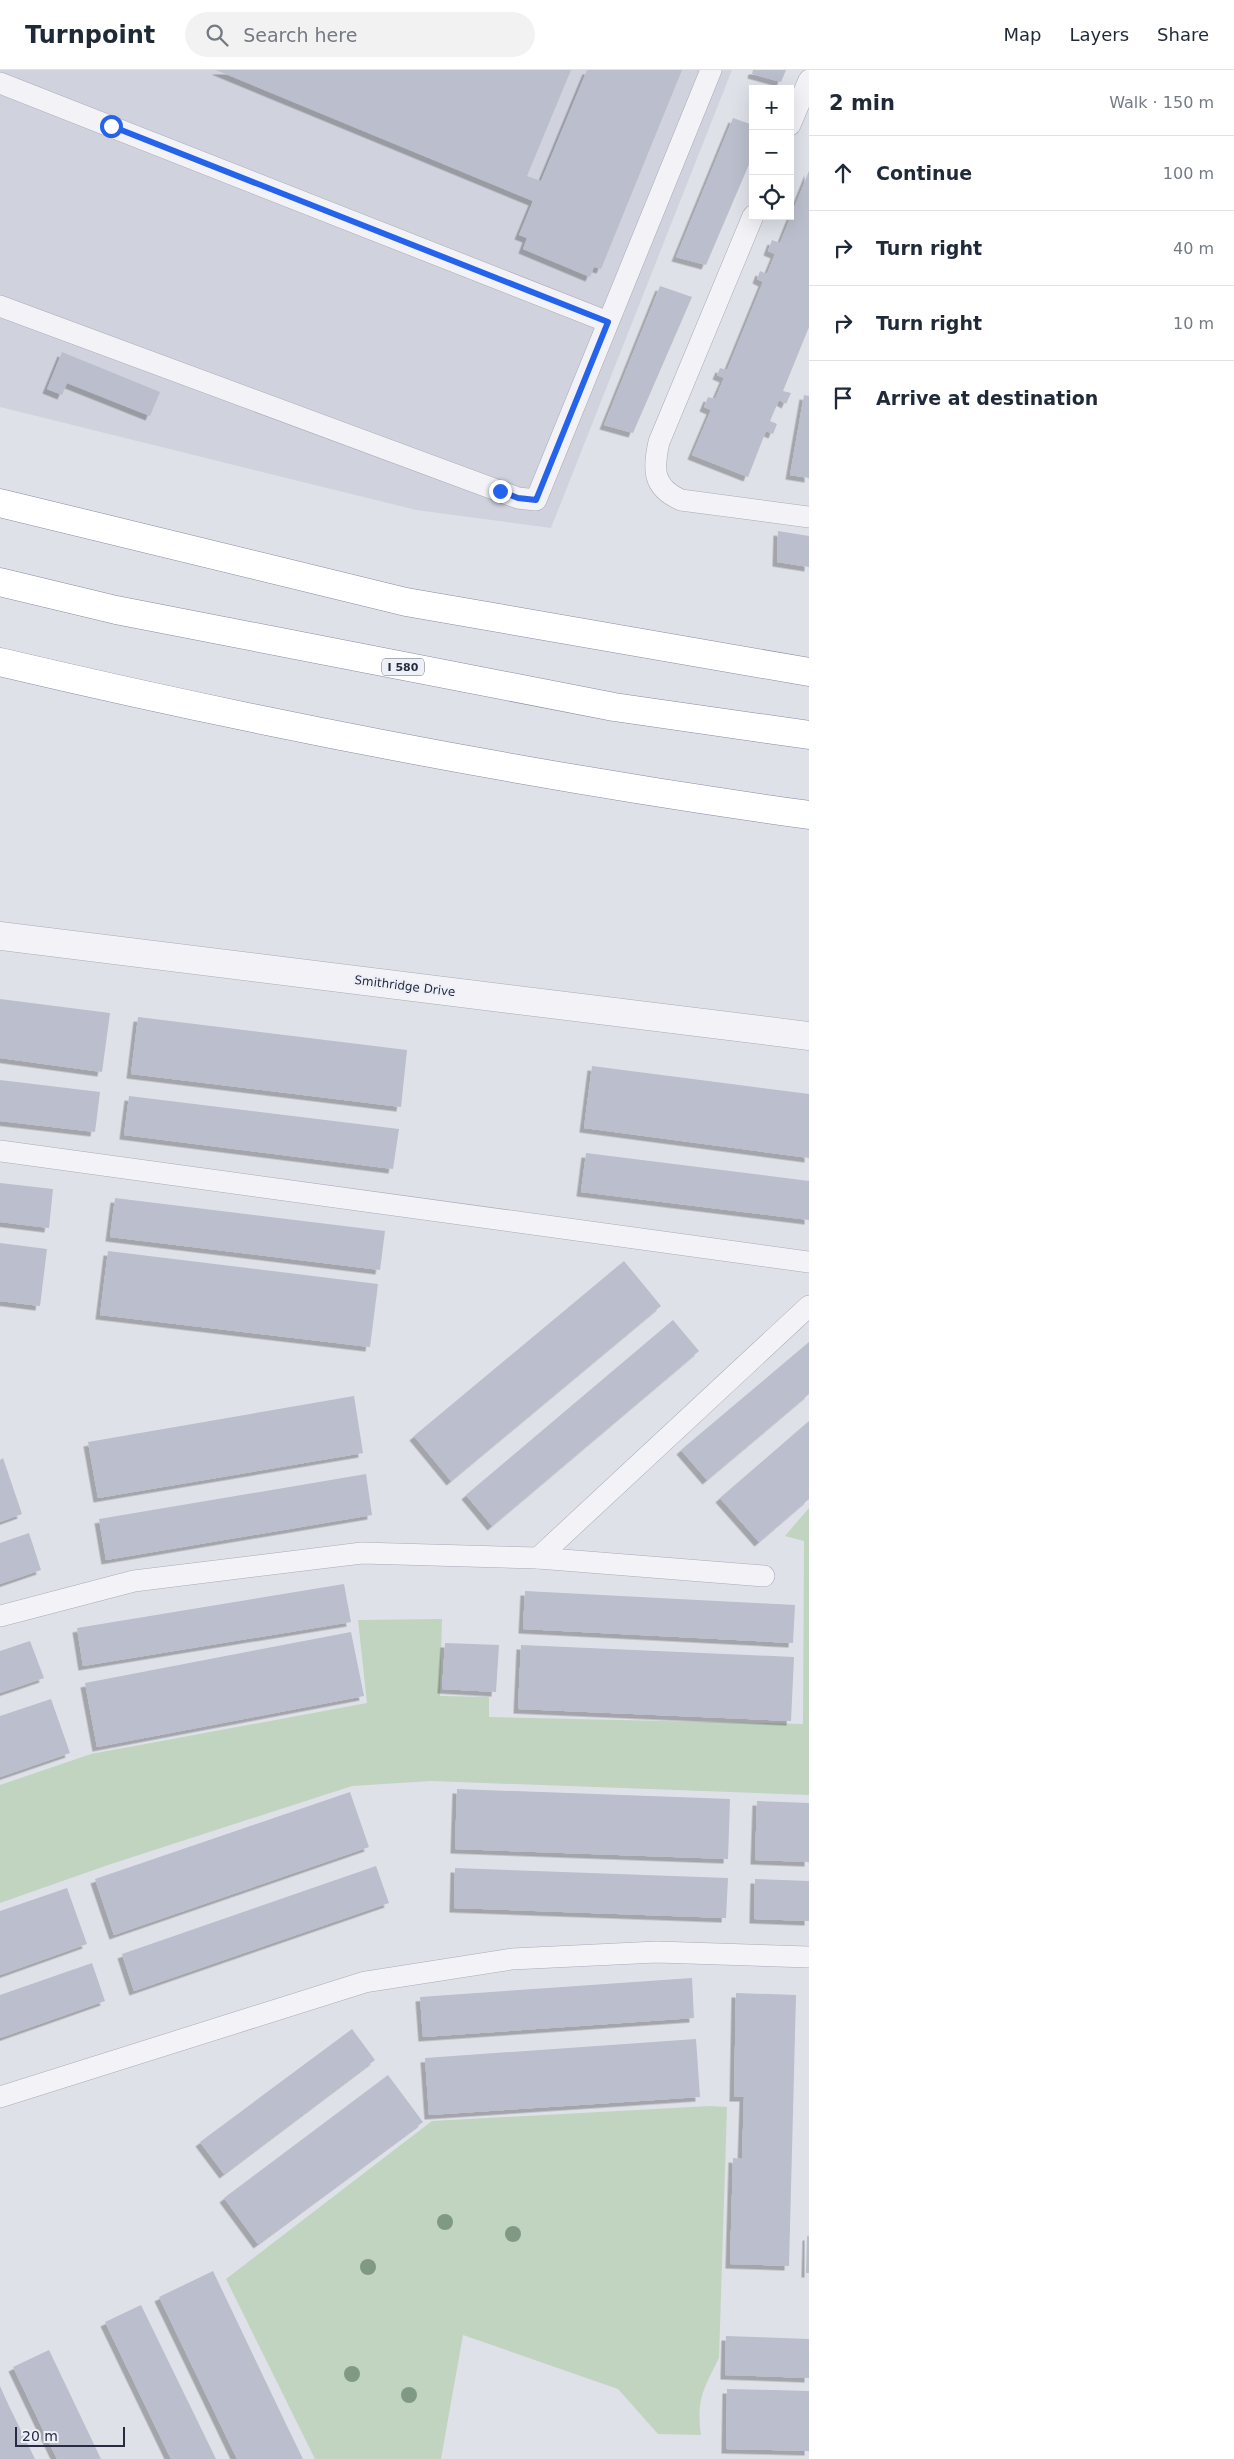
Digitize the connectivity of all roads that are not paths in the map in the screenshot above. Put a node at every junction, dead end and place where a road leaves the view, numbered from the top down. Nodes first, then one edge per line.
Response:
1 (711, 70) edge
2 (809, 80) edge
3 (0, 83) edge
4 (794, 116) edge
5 (751, 220) edge
6 (0, 306) edge
7 (608, 322) junction
8 (0, 502) edge
9 (809, 517) edge
10 (0, 582) edge
11 (0, 662) edge
12 (809, 672) edge
13 (809, 735) edge
14 (809, 815) edge
15 (0, 936) edge
16 (809, 1036) edge
17 (0, 1151) edge
18 (809, 1262) edge
19 (809, 1306) edge
20 (538, 1558) junction
21 (764, 1576) dead end
22 (0, 1616) edge
23 (809, 1957) edge
24 (0, 2097) edge

1 - 7 lane
2 - 4 lane
3 - 7 lane
5 - 9 lane
6 - 7 lane
8 - 12 highway
10 - 13 highway, I 580
11 - 14 highway
15 - 16 street, Smithridge Drive
17 - 18 lane
19 - 20 lane
20 - 21 lane
20 - 22 lane
23 - 24 lane

